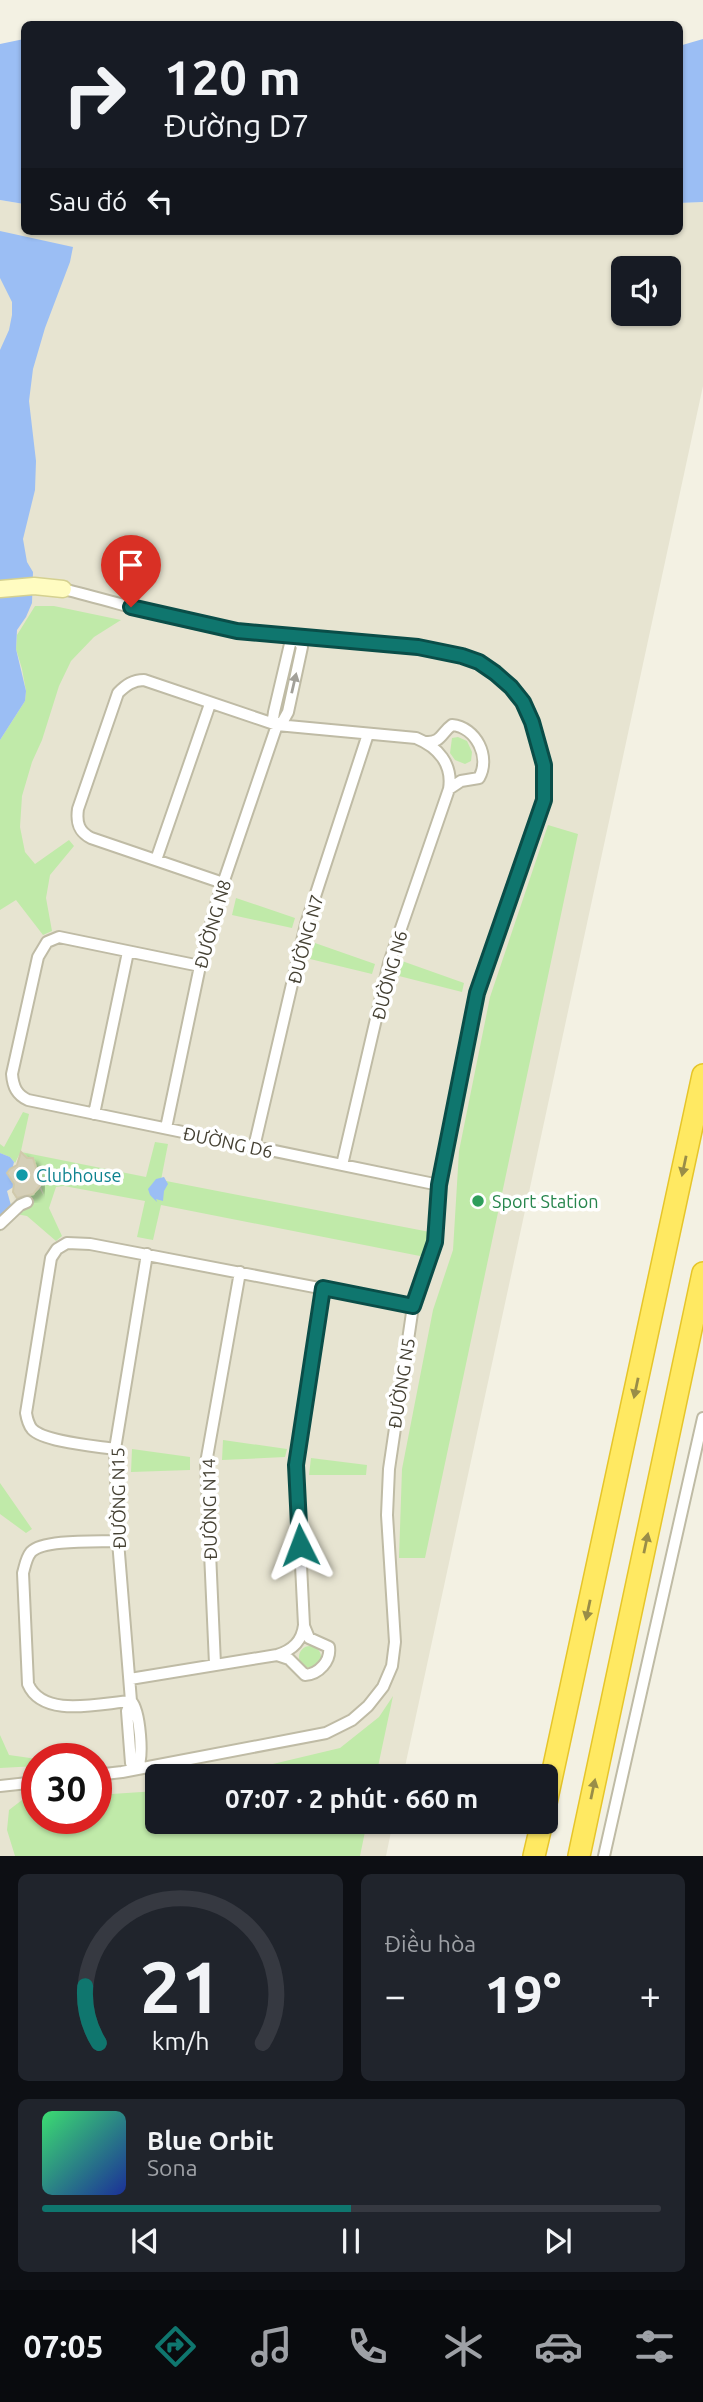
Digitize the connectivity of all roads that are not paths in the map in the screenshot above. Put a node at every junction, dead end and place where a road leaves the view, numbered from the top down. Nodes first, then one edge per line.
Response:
1 (0, 589) edge
2 (63, 589) joint
3 (297, 638) junction
4 (210, 704) junction
5 (277, 725) junction
6 (368, 734) junction
7 (426, 742) junction
8 (449, 789) junction
9 (156, 860) junction
10 (223, 883) junction
11 (128, 952) junction
12 (200, 966) junction
13 (703, 1075) edge
14 (94, 1114) junction
15 (166, 1128) junction
16 (254, 1147) junction
17 (342, 1165) junction
18 (439, 1185) junction
19 (27, 1202) dead end
20 (0, 1224) edge
21 (147, 1254) junction
22 (240, 1272) junction
23 (703, 1273) edge
24 (323, 1288) junction
25 (413, 1306) junction
26 (703, 1418) edge
27 (115, 1449) junction
28 (118, 1541) junction
29 (304, 1625) junction
30 (277, 1655) junction
31 (215, 1664) junction
32 (130, 1679) junction
33 (131, 1701) junction
34 (554, 1764) edge
35 (137, 1769) junction
36 (112, 1773) edge
37 (21, 1784) edge
38 (0, 1786) edge
39 (539, 1834) edge
40 (534, 1856) edge
41 (579, 1856) edge
42 (604, 1856) edge

1 - 2 street
2 - 3 street
5 -> 3 street, ĐƯỜNG N8
3 - 18 street, ĐƯỜNG N5
4 - 5 street
4 - 9 street
4 - 9 street
5 - 6 street
5 - 10 street, ĐƯỜNG N8
6 - 7 street
6 - 16 street, ĐƯỜNG N7
7 - 8 street
7 - 8 street
8 - 17 street, ĐƯỜNG N6
9 - 10 street
10 - 12 street, ĐƯỜNG N8
11 - 12 street
11 - 14 street
11 - 14 street, ĐƯỜNG D6
12 - 15 street, ĐƯỜNG N8
13 -> 34 highway
14 - 15 street, ĐƯỜNG D6
15 - 16 street, ĐƯỜNG D6
16 - 17 street, ĐƯỜNG D6
17 - 18 street, ĐƯỜNG D6
18 - 25 street, ĐƯỜNG N5
19 - 20 street
21 - 22 street
21 - 27 street, ĐƯỜNG N15
21 - 27 street
22 - 24 street
22 - 31 street, ĐƯỜNG N14
41 -> 23 highway
24 - 25 street
24 - 29 street
25 - 35 street, ĐƯỜNG N5
26 - 42 street
27 - 28 street, ĐƯỜNG N15
28 - 32 street, ĐƯỜNG N15
28 - 33 street
29 - 30 street
29 - 30 street
30 - 31 street
31 - 32 street
32 - 33 street, ĐƯỜNG N15
33 - 35 street, ĐƯỜNG N15
35 - 36 street
37 - 38 street
39 - 40 highway

